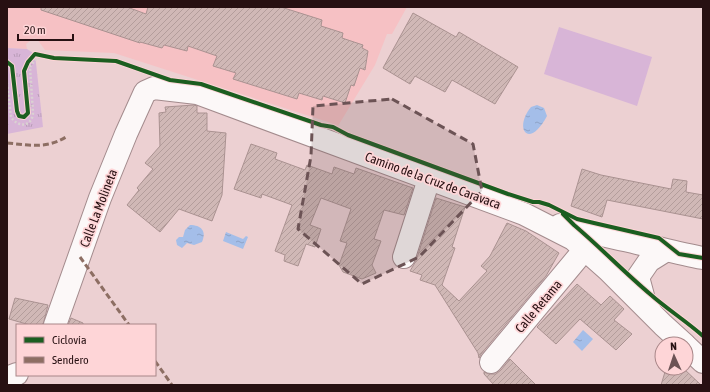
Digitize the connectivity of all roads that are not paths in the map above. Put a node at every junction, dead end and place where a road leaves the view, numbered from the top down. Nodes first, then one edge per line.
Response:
1 (145, 92) joint
2 (430, 179) junction
3 (524, 214) junction
4 (585, 249) junction
5 (665, 251) junction
6 (404, 257) dead end
7 (703, 258) edge
8 (55, 324) edge
9 (662, 325) junction
10 (675, 336) edge
11 (694, 354) edge
12 (491, 362) dead end
13 (703, 362) edge

1 - 2 street, Camino de la Cruz de Caravaca
1 - 8 street, Calle La Molineta
2 - 3 street, Camino de la Cruz de Caravaca
2 - 6 street
3 - 4 street, Camino de la Cruz de Caravaca
3 - 5 street
4 - 9 street, Camino de la Cruz de Caravaca
4 - 12 street, Calle Retama
5 - 7 street
5 - 9 street
9 - 10 street, Camino de la Cruz de Caravaca
11 - 13 street

